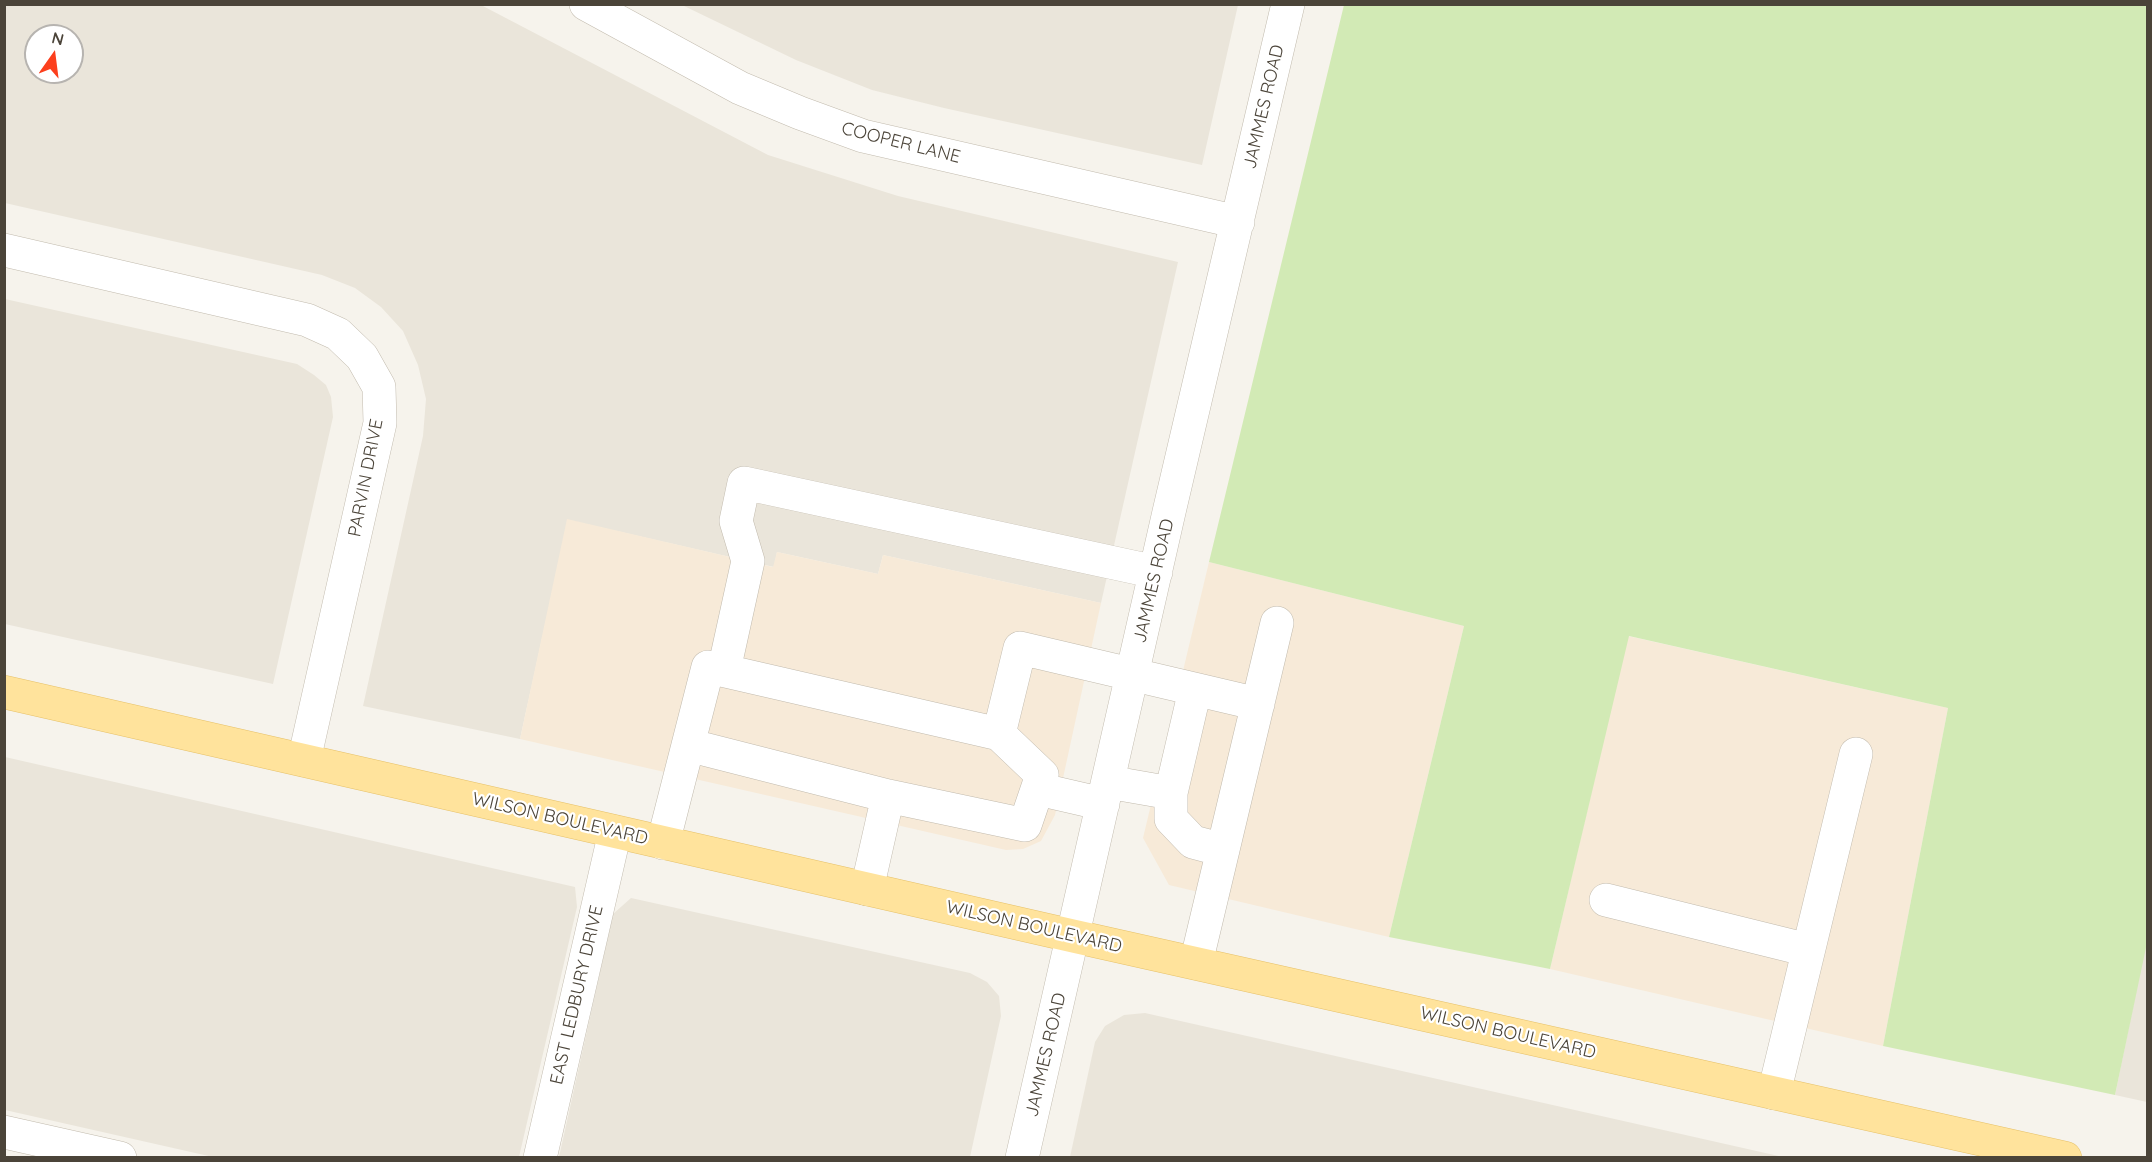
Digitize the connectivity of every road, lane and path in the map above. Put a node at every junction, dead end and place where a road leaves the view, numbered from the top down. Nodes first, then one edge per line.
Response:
1 (586, 4) edge
2 (1288, 4) edge
3 (1238, 222) junction
4 (4, 250) edge
5 (1156, 572) junction
6 (1277, 623) dead end
7 (723, 670) junction
8 (1133, 675) junction
9 (1195, 690) junction
10 (4, 692) edge
11 (1258, 704) junction
12 (999, 734) junction
13 (688, 745) junction
14 (1856, 754) dead end
15 (304, 760) junction
16 (1038, 789) junction
17 (1106, 793) junction
18 (1171, 793) junction
19 (888, 796) junction
20 (615, 832) junction
21 (663, 843) junction
22 (1223, 850) junction
23 (867, 889) junction
24 (1606, 900) dead end
25 (1073, 936) junction
26 (1808, 950) junction
27 (1197, 963) junction
28 (1774, 1093) junction
29 (4, 1131) edge
30 (120, 1158) edge
31 (540, 1158) edge
32 (1022, 1158) edge
33 (2065, 1158) edge

1 - 3 street, COOPER LANE
2 - 3 street, JAMMES ROAD
3 - 5 street, JAMMES ROAD
4 - 15 street, PARVIN DRIVE
5 - 7 street
5 - 8 street, JAMMES ROAD
6 - 11 street
7 - 12 street
7 - 13 street
8 - 9 street
8 - 12 street
8 - 17 street, JAMMES ROAD
9 - 11 street
9 - 18 street
10 - 15 main road, WILSON BOULEVARD
11 - 22 street
12 - 16 street
13 - 19 street
13 - 21 street
14 - 26 street
15 - 20 main road, WILSON BOULEVARD
16 - 17 street
16 - 19 street
17 - 18 street
17 - 25 street, JAMMES ROAD
18 - 22 street
19 - 23 street
20 - 21 main road, WILSON BOULEVARD
20 - 31 street, EAST LEDBURY DRIVE
21 - 23 main road, WILSON BOULEVARD
22 - 27 street
23 - 25 main road, WILSON BOULEVARD
24 - 26 street
25 - 27 main road, WILSON BOULEVARD
25 - 32 street, JAMMES ROAD
26 - 28 street
27 - 28 main road, WILSON BOULEVARD
28 - 33 main road, WILSON BOULEVARD
29 - 30 street

